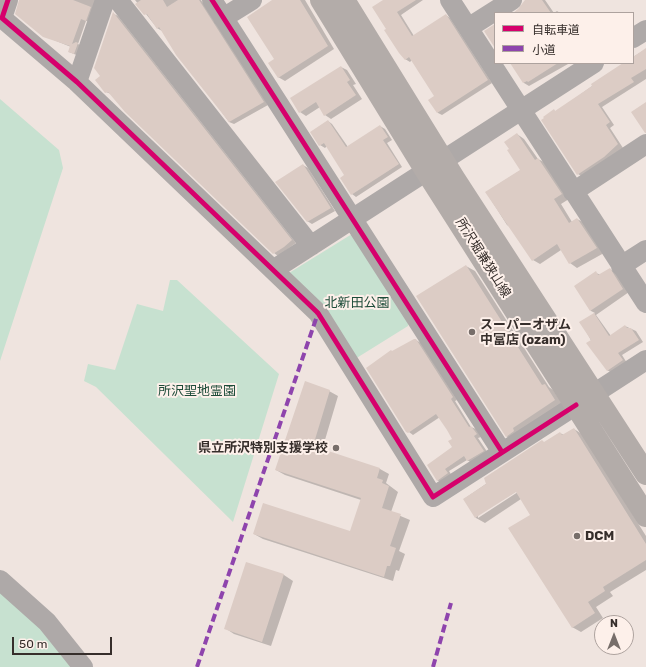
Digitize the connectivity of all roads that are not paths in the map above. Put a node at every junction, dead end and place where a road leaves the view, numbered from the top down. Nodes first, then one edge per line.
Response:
1 (8, 0) edge
2 (105, 0) edge
3 (118, 0) edge
4 (212, 0) edge
5 (252, 0) edge
6 (321, 0) edge
7 (344, 0) edge
8 (450, 0) edge
9 (512, 0) edge
10 (223, 18) junction
11 (468, 28) junction
12 (646, 30) edge
13 (634, 37) edge
14 (592, 64) edge
15 (77, 82) junction
16 (520, 110) junction
17 (646, 144) edge
18 (435, 165) junction
19 (573, 192) junction
20 (352, 219) junction
21 (311, 246) junction
22 (646, 250) edge
23 (621, 266) junction
24 (273, 270) junction
25 (646, 303) edge
26 (646, 360) edge
27 (595, 394) junction
28 (576, 405) junction
29 (502, 452) junction
30 (646, 474) edge
31 (646, 516) edge
32 (0, 580) edge
33 (83, 667) edge

1 - 15 street
2 - 15 street
3 - 21 street
4 - 10 street
5 - 10 street
6 - 18 main road, 所沢堀兼狭山線
7 - 18 main road, 所沢堀兼狭山線
8 - 11 street
9 - 11 street
10 - 20 street
11 - 16 street
12 - 13 street
14 - 16 street
15 - 24 street
16 - 18 street
16 - 19 street
17 - 19 street
18 - 20 street
18 - 27 main road, 所沢堀兼狭山線
18 - 28 main road, 所沢堀兼狭山線
19 - 23 street
20 - 21 street
20 - 29 street
21 - 24 street
22 - 23 street
23 - 25 street
24 - 29 street
26 - 27 street
27 - 30 main road, 所沢堀兼狭山線
28 - 29 street
28 - 31 main road, 所沢堀兼狭山線
32 - 33 street

